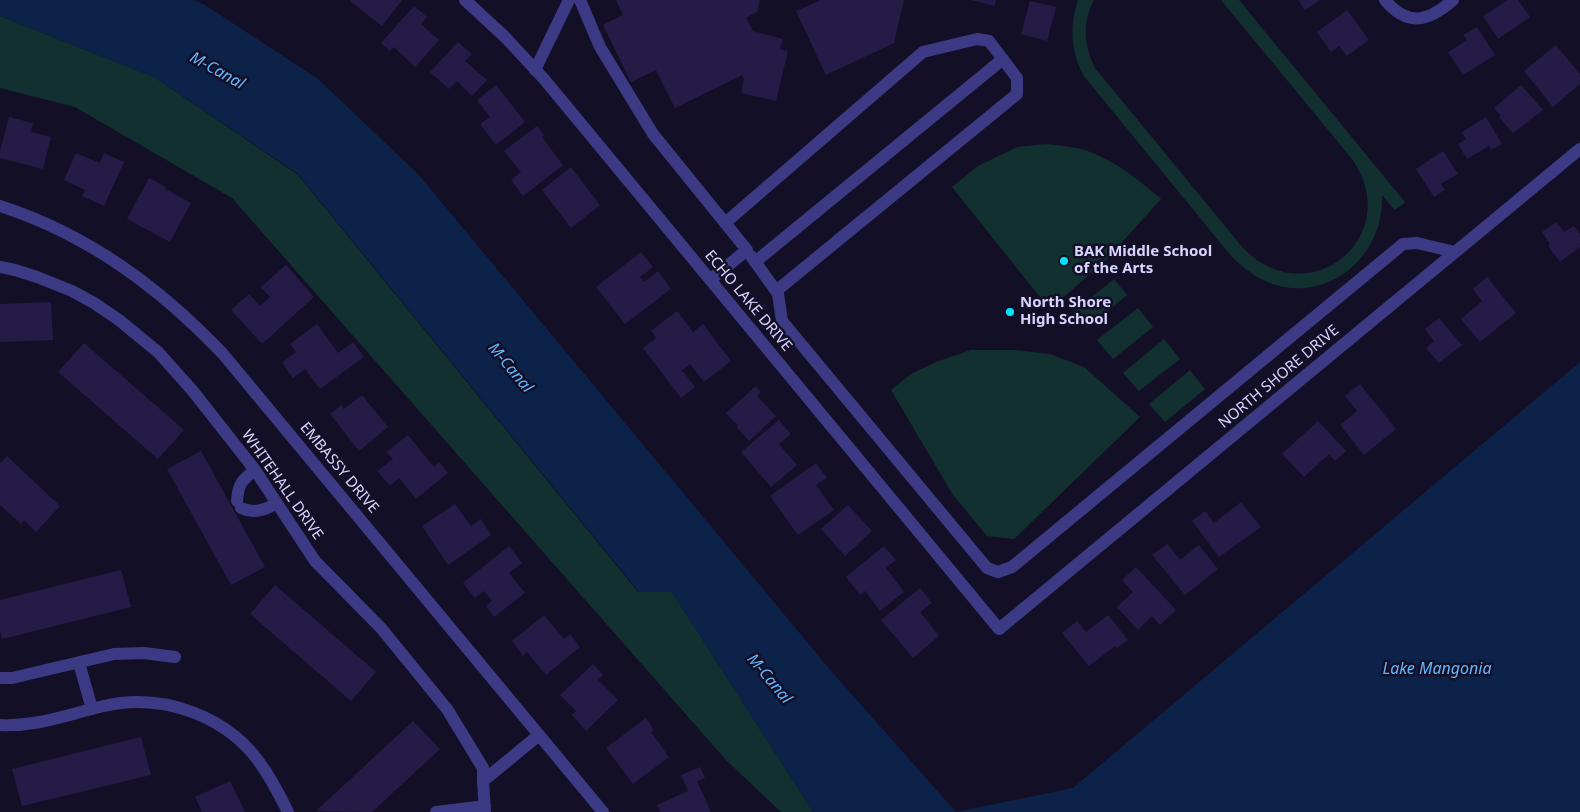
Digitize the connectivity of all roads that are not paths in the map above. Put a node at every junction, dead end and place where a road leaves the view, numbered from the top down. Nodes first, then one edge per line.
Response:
1 (465, 0) edge
2 (569, 0) edge
3 (580, 0) edge
4 (1385, 0) edge
5 (1453, 0) edge
6 (480, 5) edge
7 (1003, 59) junction
8 (535, 70) junction
9 (1580, 149) edge
10 (0, 206) edge
11 (725, 223) junction
12 (747, 250) junction
13 (1455, 252) junction
14 (756, 262) junction
15 (0, 267) edge
16 (710, 280) junction
17 (776, 291) junction
18 (255, 470) junction
19 (277, 502) junction
20 (999, 629) joint
21 (175, 657) dead end
22 (78, 663) junction
23 (0, 678) edge
24 (92, 709) junction
25 (0, 726) edge
26 (539, 735) junction
27 (483, 781) junction
28 (485, 809) edge
29 (288, 812) edge
30 (441, 812) edge
31 (603, 812) edge

1 - 6 street, ECHO LAKE DRIVE
2 - 8 street
3 - 11 street
4 - 5 street
6 - 8 street, ECHO LAKE DRIVE
7 - 11 street
7 - 14 street
7 - 17 street
8 - 16 street, ECHO LAKE DRIVE
9 - 13 street, NORTH SHORE DRIVE
10 - 26 street, EMBASSY DRIVE
11 - 12 street
12 - 14 street
12 - 16 street
13 - 17 street
13 - 20 street, NORTH SHORE DRIVE
14 - 17 street
15 - 18 street, WHITEHALL DRIVE
16 - 20 street, ECHO LAKE DRIVE
18 - 19 street, WHITEHALL DRIVE
18 - 19 street
19 - 27 street, WHITEHALL DRIVE
21 - 22 street
22 - 23 street
22 - 24 street
24 - 25 street
24 - 29 street
26 - 27 street
26 - 31 street, EMBASSY DRIVE
27 - 28 street, WHITEHALL DRIVE
28 - 30 street

